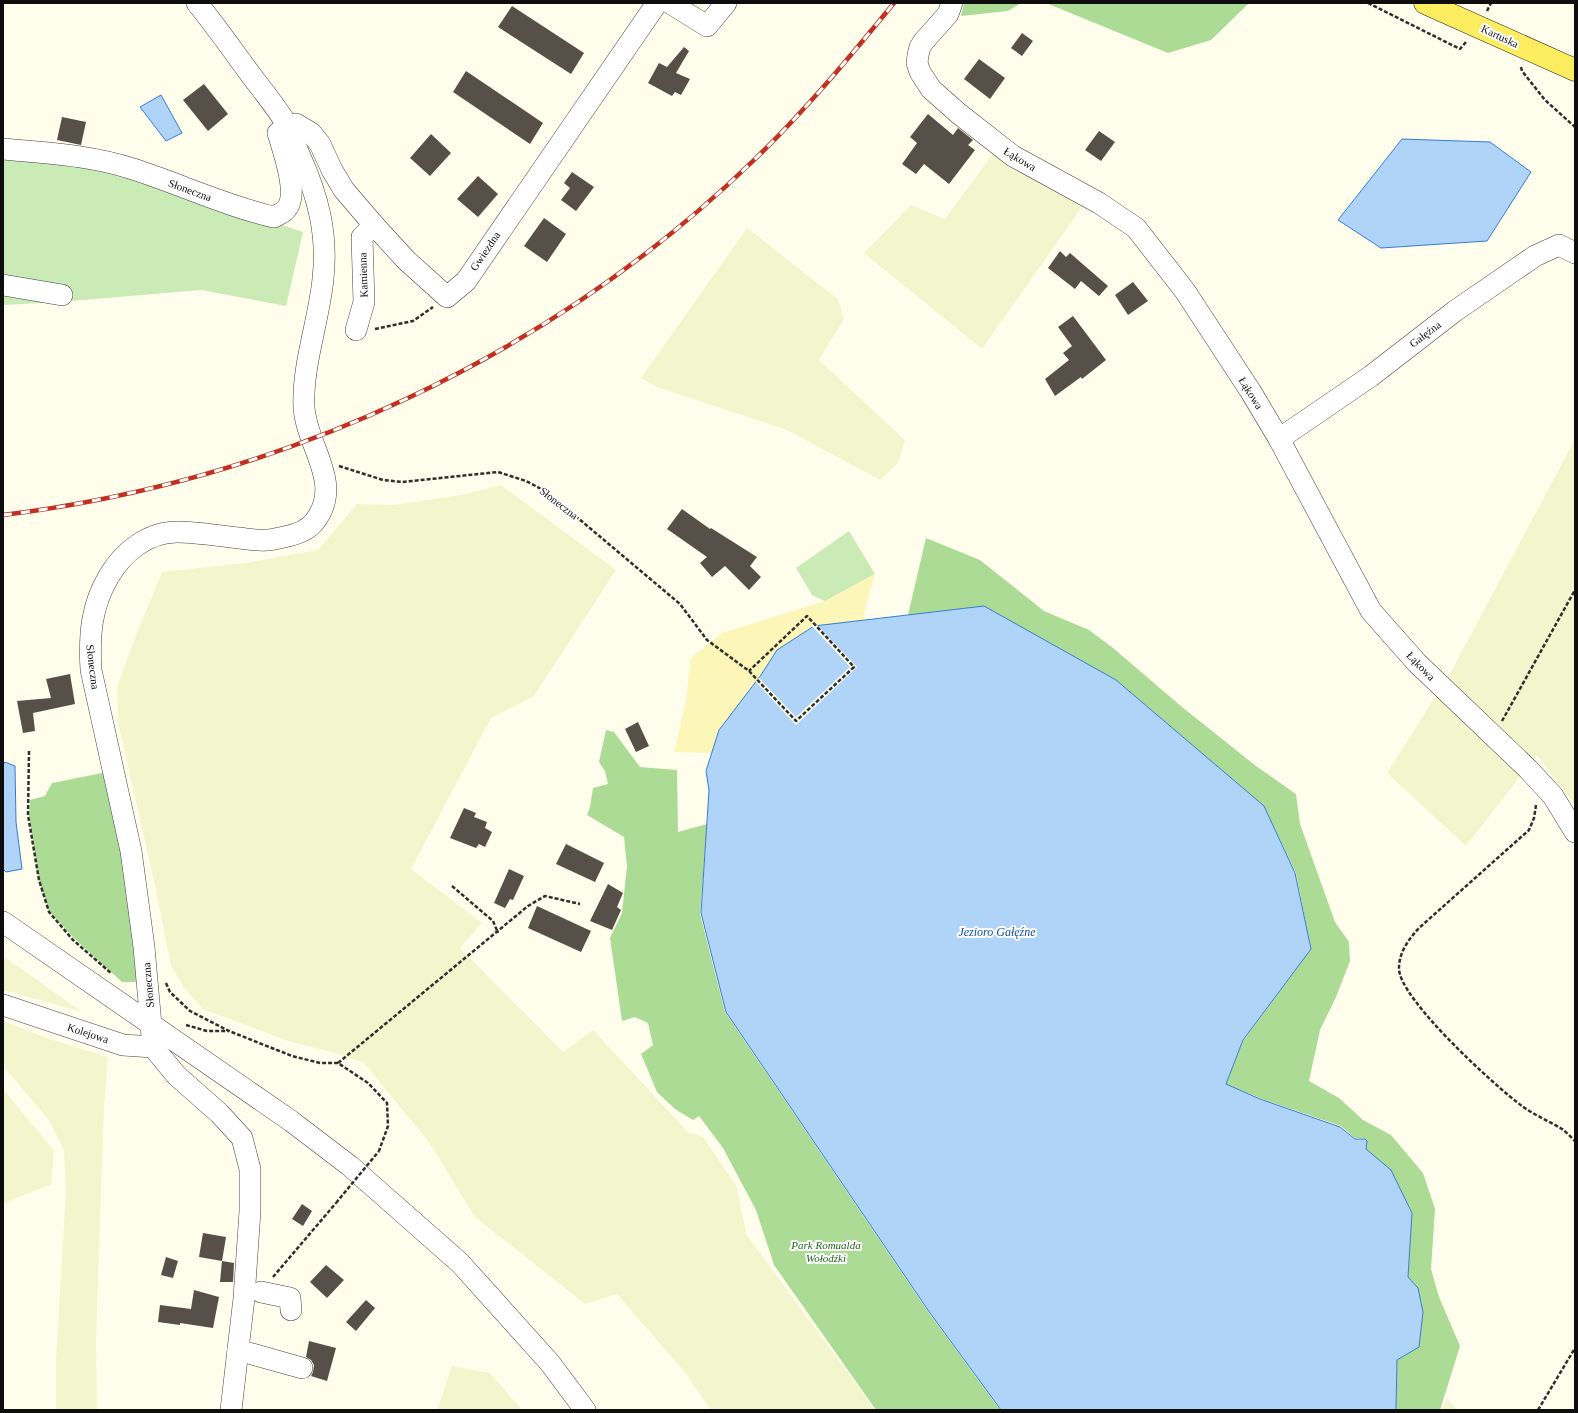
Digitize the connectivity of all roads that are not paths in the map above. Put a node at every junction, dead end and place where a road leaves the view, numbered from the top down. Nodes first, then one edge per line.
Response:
1 (197, 3) edge
2 (657, 3) edge
3 (670, 3) edge
4 (726, 3) edge
5 (952, 3) edge
6 (1426, 3) edge
7 (1575, 70) edge
8 (287, 126) junction
9 (3, 149) edge
10 (374, 225) junction
11 (1575, 253) edge
12 (3, 285) edge
13 (62, 295) dead end
14 (356, 330) road end
15 (1279, 439) junction
16 (1575, 832) edge
17 (3, 922) edge
18 (3, 1005) edge
19 (152, 1025) junction
20 (153, 1047) junction
21 (261, 1292) road end
22 (291, 1310) dead end
23 (238, 1350) junction
24 (302, 1368) dead end
25 (232, 1410) edge
26 (585, 1410) edge

1 - 8 street, Słoneczna
2 - 10 street, Gwiezdna
3 - 4 street
5 - 15 street, Łąkowa
6 - 7 main road, Kartuska
8 - 9 street, Słoneczna
8 - 10 street
8 - 19 street, Słoneczna
10 - 14 street, Kamienna
11 - 15 street, Gałęźna
12 - 13 street
15 - 16 street, Łąkowa
17 - 19 street
18 - 20 street, Kolejowa
19 - 20 street
19 - 26 street
20 - 23 street
21 - 22 street
23 - 24 street
23 - 25 street

